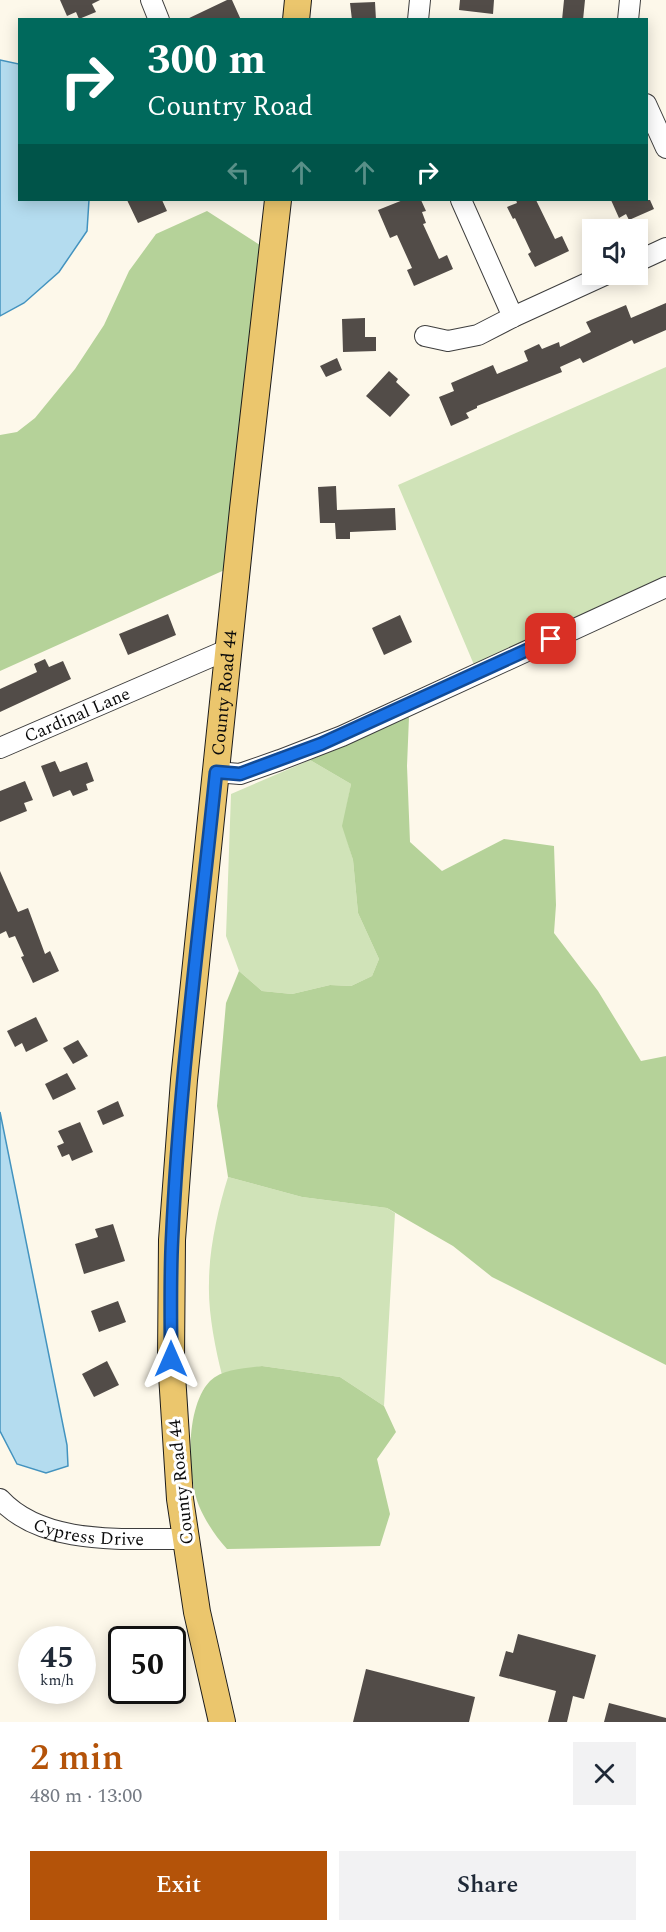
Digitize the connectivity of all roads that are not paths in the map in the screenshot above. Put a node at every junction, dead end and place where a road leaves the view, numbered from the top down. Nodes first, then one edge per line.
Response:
1 (151, 0) edge
2 (298, 0) edge
3 (420, 0) edge
4 (630, 0) edge
5 (158, 18) edge
6 (296, 18) edge
7 (418, 18) edge
8 (628, 18) edge
9 (648, 108) edge
10 (666, 148) edge
11 (278, 201) edge
12 (461, 201) edge
13 (666, 248) edge
14 (648, 256) edge
15 (583, 285) edge
16 (513, 317) junction
17 (425, 336) dead end
18 (666, 587) edge
19 (229, 649) junction
20 (0, 748) edge
21 (216, 772) junction
22 (0, 1499) edge
23 (186, 1539) junction
24 (222, 1722) edge

1 - 5 street
2 - 6 main road
3 - 7 street
4 - 8 street
9 - 10 street
11 - 19 main road, County Road 44
12 - 16 street
13 - 14 street
15 - 16 street
16 - 17 street
18 - 21 street
19 - 20 street, Cardinal Lane
19 - 21 main road, County Road 44
21 - 23 main road, County Road 44
22 - 23 street, Cypress Drive
23 - 24 main road, County Road 44

